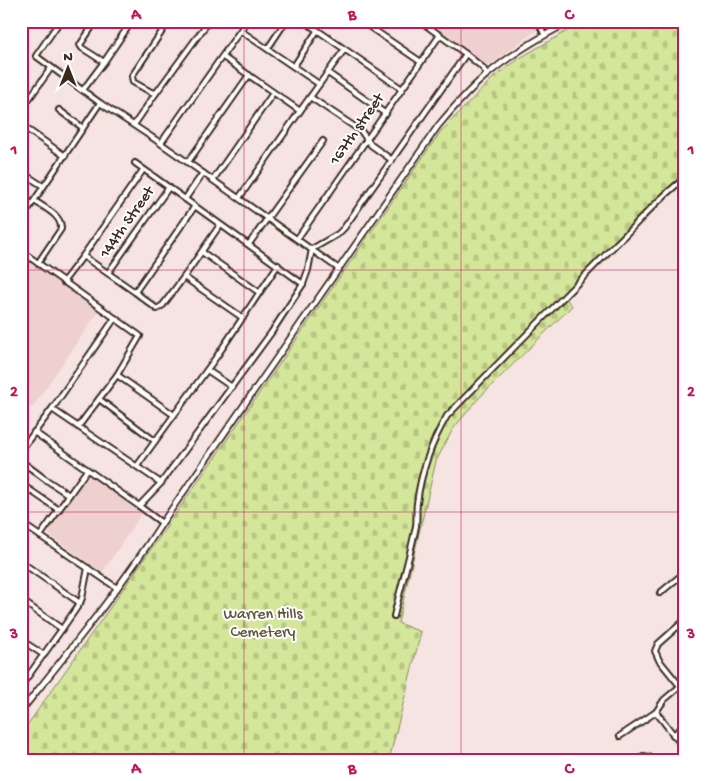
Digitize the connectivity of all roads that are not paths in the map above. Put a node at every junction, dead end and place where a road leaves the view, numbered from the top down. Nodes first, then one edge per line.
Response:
1 (60, 21) edge
2 (96, 21) edge
3 (132, 21) edge
4 (169, 21) edge
5 (209, 21) edge
6 (247, 21) edge
7 (286, 21) edge
8 (304, 21) edge
9 (361, 21) edge
10 (420, 21) edge
11 (538, 21) edge
12 (571, 21) edge
13 (240, 31) junction
14 (317, 31) junction
15 (544, 34) junction
16 (440, 35) junction
17 (268, 48) junction
18 (344, 50) junction
19 (466, 54) junction
20 (222, 57) junction
21 (104, 62) junction
22 (421, 62) junction
23 (294, 66) junction
24 (51, 68) junction
25 (328, 73) junction
26 (487, 74) junction
27 (249, 75) junction
28 (319, 84) junction
29 (83, 90) junction
30 (402, 90) junction
31 (156, 93) junction
32 (273, 93) junction
33 (310, 97) junction
34 (100, 103) junction
35 (21, 110) edge
36 (59, 110) dead end
37 (300, 111) junction
38 (386, 114) junction
39 (21, 125) edge
40 (134, 125) junction
41 (83, 128) junction
42 (367, 140) junction
43 (323, 141) dead end
44 (161, 143) junction
45 (65, 156) junction
46 (392, 160) junction
47 (188, 162) junction
48 (135, 163) dead end
49 (143, 170) junction
50 (21, 172) edge
51 (203, 174) junction
52 (684, 179) edge
53 (213, 180) junction
54 (44, 186) junction
55 (169, 187) junction
56 (239, 198) junction
57 (185, 199) junction
58 (35, 200) junction
59 (195, 206) junction
60 (267, 219) junction
61 (21, 220) edge
62 (220, 224) junction
63 (297, 239) junction
64 (249, 244) junction
65 (312, 249) junction
66 (21, 251) edge
67 (202, 252) junction
68 (83, 256) junction
69 (38, 263) junction
70 (278, 265) junction
71 (339, 269) junction
72 (108, 273) junction
73 (184, 277) junction
74 (63, 282) junction
75 (303, 284) junction
76 (135, 292) junction
77 (260, 294) junction
78 (114, 318) junction
79 (243, 318) junction
80 (207, 370) junction
81 (116, 375) junction
82 (232, 387) junction
83 (99, 399) junction
84 (52, 408) junction
85 (174, 415) junction
86 (78, 427) junction
87 (34, 432) junction
88 (155, 441) junction
89 (21, 450) edge
90 (21, 461) edge
91 (137, 466) junction
92 (87, 470) junction
93 (161, 483) junction
94 (21, 484) edge
95 (69, 495) junction
96 (139, 506) junction
97 (58, 510) junction
98 (21, 523) edge
99 (162, 523) junction
100 (40, 536) junction
101 (21, 562) edge
102 (88, 568) junction
103 (684, 573) edge
104 (117, 588) junction
105 (660, 593) dead end
106 (21, 600) edge
107 (80, 603) junction
108 (394, 616) dead end
109 (684, 621) edge
110 (62, 629) junction
111 (21, 640) edge
112 (44, 655) junction
113 (682, 684) edge
114 (21, 686) edge
115 (21, 711) edge
116 (656, 712) junction
117 (684, 726) edge
118 (673, 735) junction
119 (620, 736) dead end
120 (684, 748) edge
121 (638, 760) edge
122 (651, 760) edge

1 - 24 street
2 - 21 street
3 - 21 street
4 - 31 street
5 - 31 street
6 - 13 street
7 - 17 street
8 - 14 street
9 - 22 street
10 - 16 street
11 - 15 street
12 - 15 street
13 - 17 street
13 - 20 street
14 - 18 street
14 - 23 street
15 - 26 street
16 - 19 street
16 - 22 street, 167th street
17 - 23 street
18 - 25 street
18 - 30 street
19 - 26 street
19 - 46 street
20 - 27 street
20 - 44 street
21 - 29 street
22 - 30 street, 167th street
23 - 28 street
24 - 29 street
24 - 35 street
25 - 28 street
25 - 38 street
26 - 71 street
27 - 32 street
27 - 47 street
28 - 33 street
29 - 34 street
30 - 38 street, 167th street
31 - 40 street
32 - 37 street
32 - 53 street
33 - 37 street
33 - 42 street
34 - 40 street
34 - 41 street
36 - 41 street
37 - 56 street
38 - 42 street, 167th street
39 - 45 street
40 - 44 street
41 - 45 street
42 - 46 street
42 - 63 street, 167th street
43 - 60 street
44 - 47 street
45 - 54 street
46 - 65 street
47 - 51 street
48 - 49 street
49 - 55 street
49 - 68 street
50 - 54 street
51 - 53 street
51 - 57 street
52 - 108 street
53 - 56 street
54 - 58 street
55 - 57 street
55 - 72 street, 144th Street
56 - 60 street
57 - 59 street
58 - 61 street
58 - 69 street
59 - 62 street
59 - 76 street
60 - 63 street
60 - 64 street
62 - 64 street
62 - 67 street
63 - 65 street
64 - 70 street
65 - 71 street
65 - 75 street
66 - 69 street
67 - 73 street
67 - 77 street
68 - 72 street
68 - 74 street
69 - 74 street
70 - 75 street
70 - 77 street
71 - 99 street
72 - 76 street
73 - 76 street
73 - 79 street
74 - 78 street
75 - 82 street
77 - 79 street
78 - 81 street
78 - 84 street
79 - 80 street
80 - 82 street
80 - 85 street
81 - 83 street
81 - 85 street
82 - 93 street
83 - 86 street
83 - 88 street
84 - 86 street
84 - 87 street
85 - 88 street
86 - 91 street
87 - 89 street
87 - 92 street
88 - 91 street
90 - 95 street
91 - 93 street
92 - 95 street
92 - 96 street
93 - 96 street
94 - 97 street
95 - 97 street
96 - 99 street
97 - 100 street
98 - 100 street
99 - 104 street
100 - 102 street
101 - 107 street
102 - 104 street
102 - 107 street
103 - 105 street
104 - 115 street
106 - 110 street
107 - 110 street
109 - 113 street
110 - 112 street
111 - 112 street
112 - 114 street
113 - 116 street
116 - 118 street
116 - 119 street
117 - 118 street
118 - 120 street
121 - 122 street

